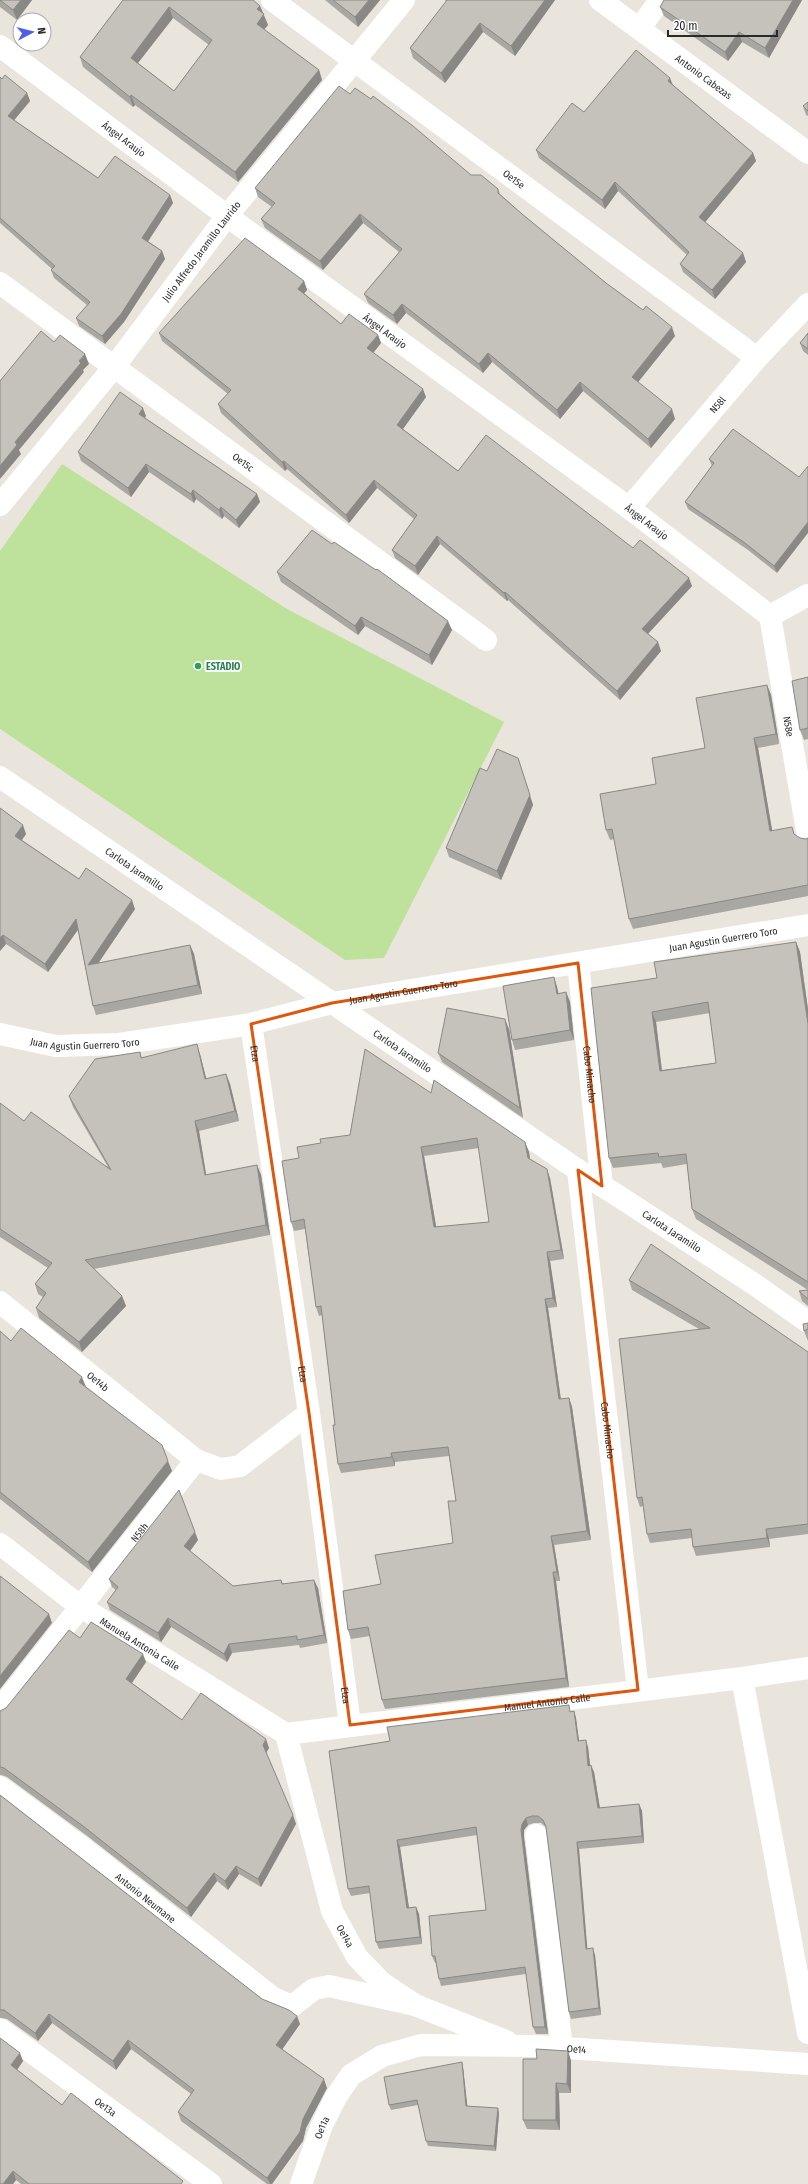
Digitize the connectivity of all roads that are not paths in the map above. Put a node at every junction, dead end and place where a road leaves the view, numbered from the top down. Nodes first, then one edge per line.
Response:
1 (272, 0) edge
2 (404, 0) edge
3 (600, 0) edge
4 (660, 0) edge
5 (640, 28) junction
6 (0, 46) edge
7 (355, 61) junction
8 (808, 153) edge
9 (227, 216) junction
10 (0, 283) edge
11 (808, 304) edge
12 (757, 358) junction
13 (114, 367) junction
14 (0, 505) edge
15 (630, 508) junction
16 (808, 594) edge
17 (770, 616) junction
18 (486, 640) dead end
19 (0, 777) edge
20 (808, 837) edge
21 (808, 925) edge
22 (578, 963) junction
23 (332, 1003) junction
24 (251, 1024) junction
25 (0, 1034) edge
26 (578, 1170) junction
27 (602, 1186) junction
28 (0, 1302) edge
29 (808, 1322) edge
30 (309, 1413) junction
31 (196, 1460) junction
32 (0, 1544) edge
33 (81, 1607) junction
34 (808, 1668) edge
35 (742, 1678) junction
36 (638, 1690) junction
37 (0, 1709) edge
38 (350, 1726) junction
39 (286, 1734) junction
40 (0, 1787) edge
41 (536, 1836) dead end
42 (415, 2005) junction
43 (0, 2029) edge
44 (808, 2033) edge
45 (518, 2046) junction
46 (562, 2048) junction
47 (808, 2064) edge
48 (351, 2075) joint
49 (211, 2184) edge
50 (301, 2184) edge

1 - 7 street, Oe15e
2 - 7 street, Julio Alfredo Jaramillo Laurido
3 - 5 street, Antonio Cabezas
4 - 5 street
5 - 8 street, Antonio Cabezas
6 - 9 street, Ángel Araujo
7 - 9 street, Julio Alfredo Jaramillo Laurido
7 - 12 street, Oe15e
9 - 13 street, Julio Alfredo Jaramillo Laurido
9 - 15 street, Ángel Araujo
10 - 13 street, Oe15c
11 - 12 street, N58l
12 - 15 street, N58l
13 - 14 street, Julio Alfredo Jaramillo Laurido
13 - 18 street, Oe15c
15 - 17 street, Ángel Araujo
16 - 17 street
17 - 20 street, N58e
19 - 23 street, Carlota Jaramillo
21 - 22 street, Juan Agustin Guerrero Toro
22 - 23 street, Juan Agustin Guerrero Toro
22 - 27 street, Cabo Minacho
23 - 24 street, Juan Agustin Guerrero Toro
23 - 26 street, Carlota Jaramillo
24 - 25 street, Juan Agustin Guerrero Toro
24 - 30 street, Etza
26 - 27 street, Carlota Jaramillo
26 - 36 street, Cabo Minacho
27 - 29 street, Carlota Jaramillo
28 - 31 street, Oe14b
30 - 31 street
30 - 38 street, Etza
31 - 33 street, N58h
32 - 33 street, Manuela Antonia Calle
33 - 37 street, N58h
33 - 39 street, Manuela Antonia Calle
34 - 35 street, Manuel Antonio Calle
35 - 36 street, Manuel Antonio Calle
35 - 44 street
36 - 38 street, Manuel Antonio Calle
38 - 39 street, Manuel Antonio Calle
39 - 42 street, Oe14a
40 - 42 street, Antonio Neumane
41 - 46 street
42 - 45 street, Oe14a
43 - 49 street, Oe13a
45 - 46 street, Oe14
45 - 48 street, Oe14
46 - 47 street, Oe14
48 - 50 street, Oe11a

